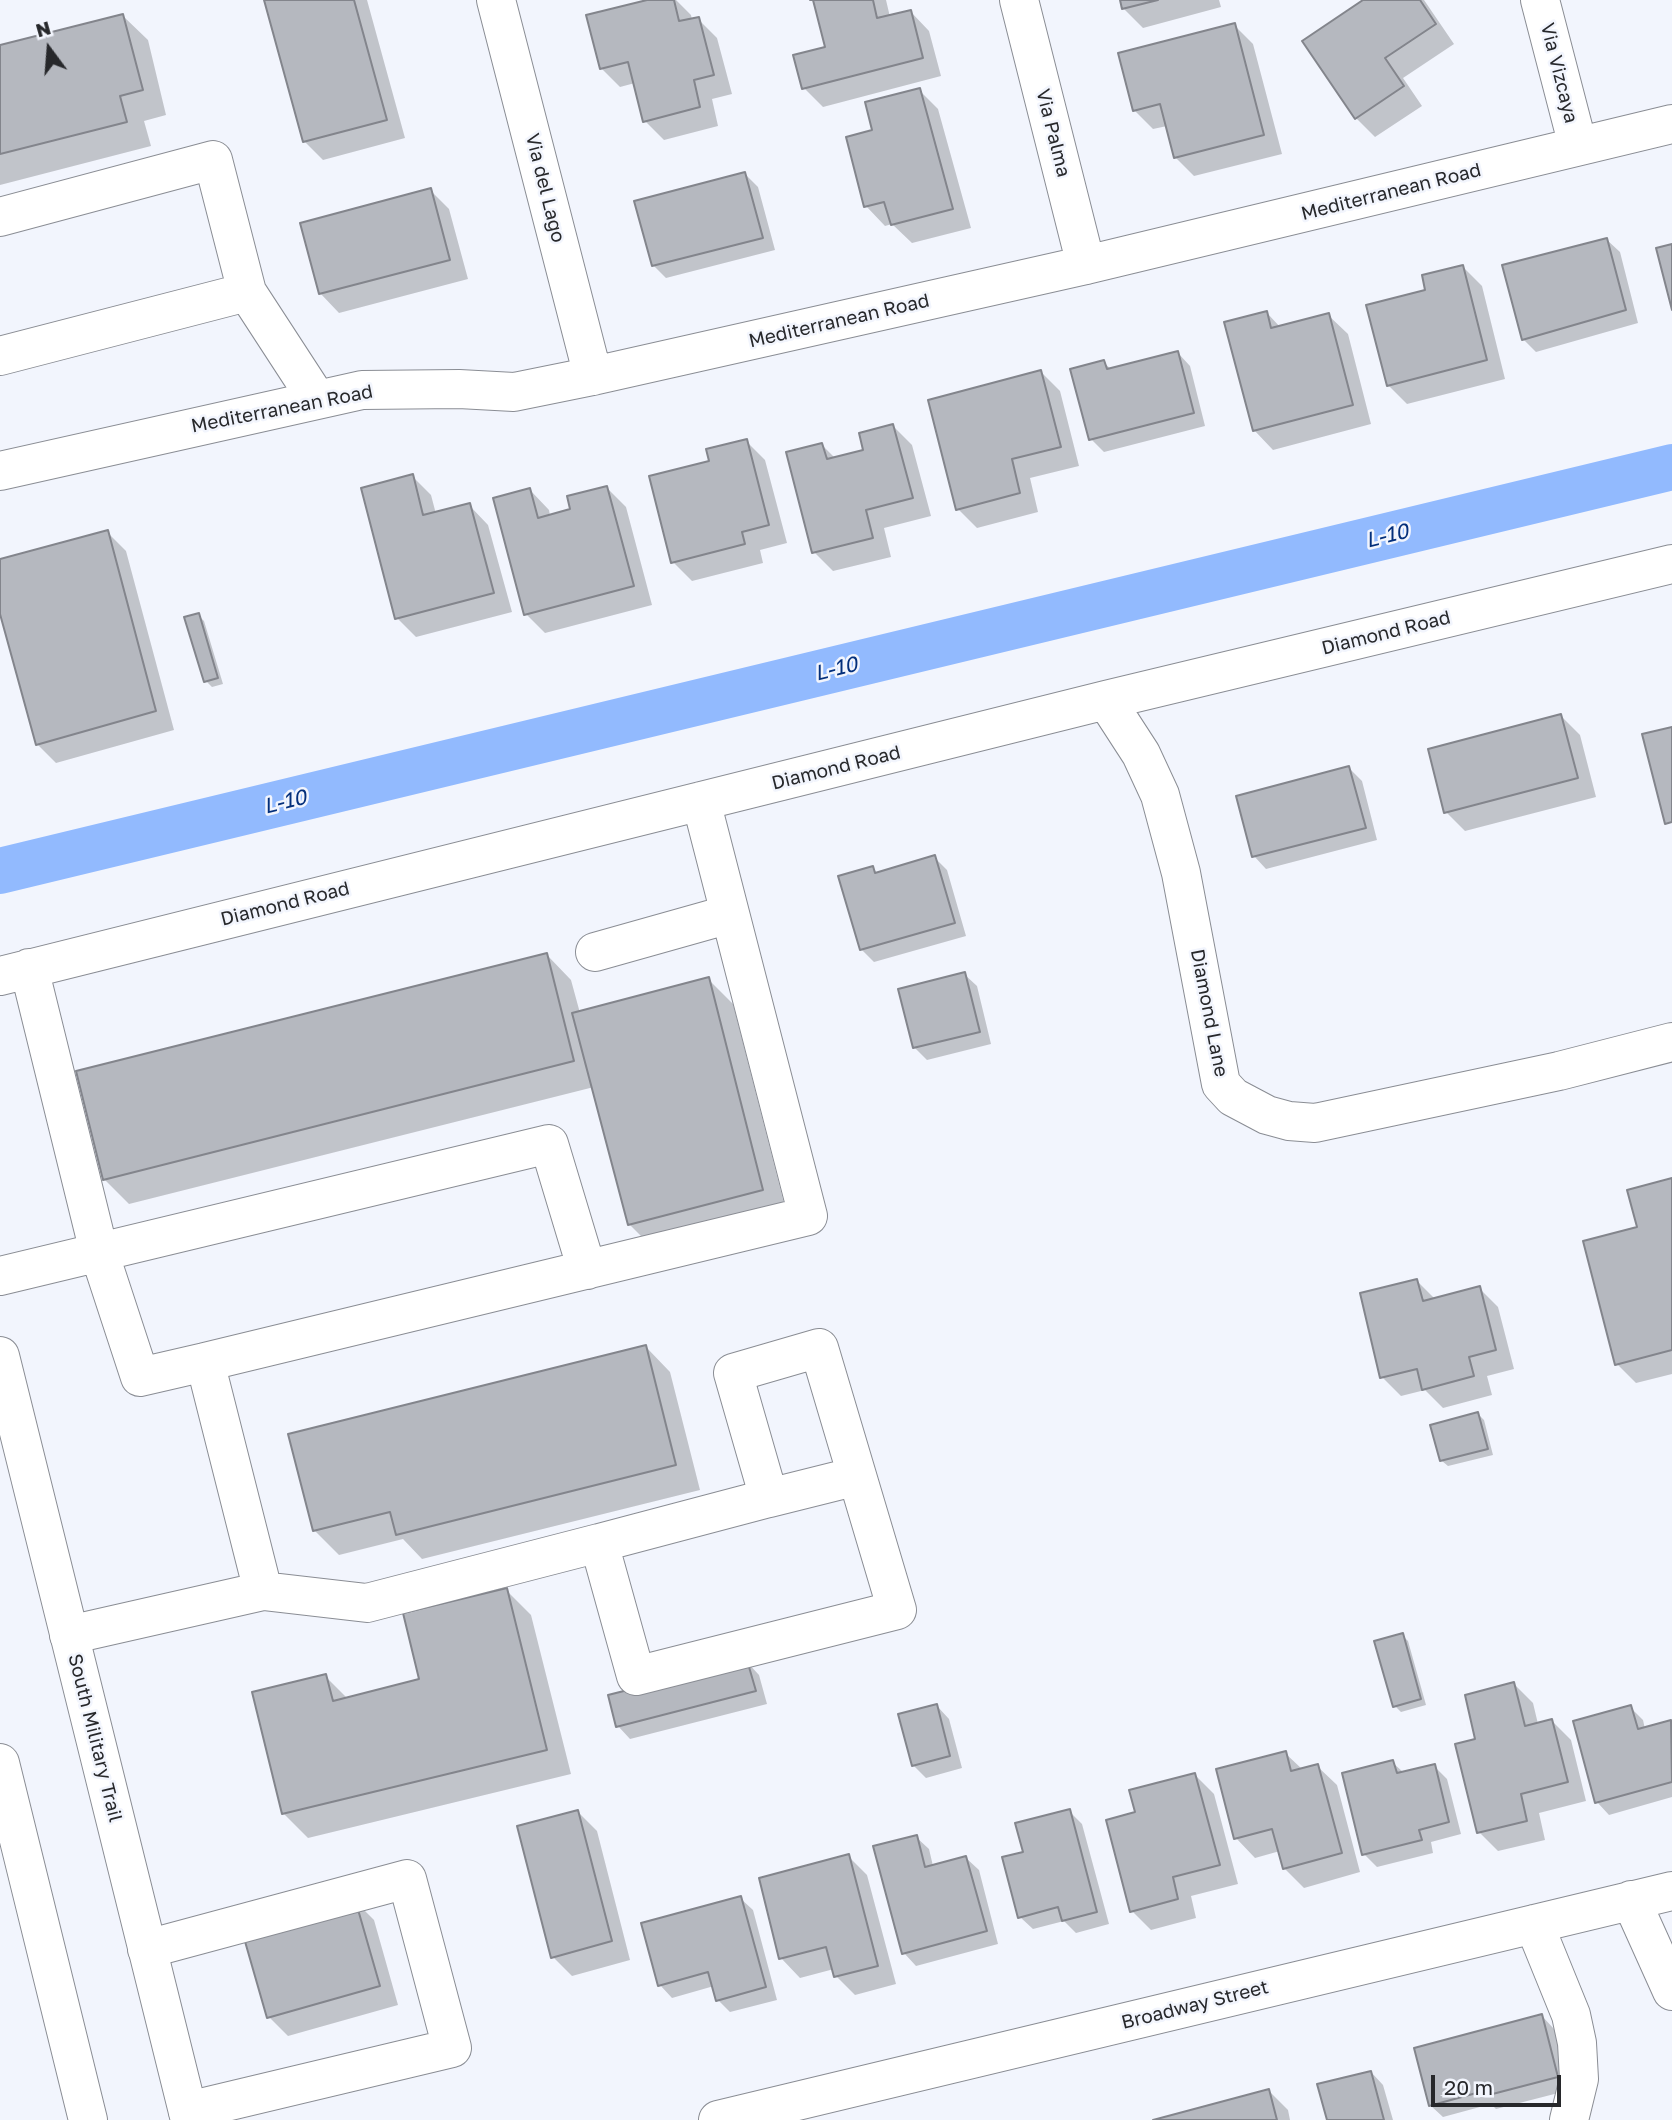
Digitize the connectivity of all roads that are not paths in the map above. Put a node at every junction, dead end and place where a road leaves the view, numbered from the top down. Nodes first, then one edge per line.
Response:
1 (496, 0) edge
2 (1019, 0) edge
3 (1540, 0) edge
4 (1672, 124) edge
5 (1578, 146) junction
6 (0, 217) edge
7 (1086, 265) junction
8 (247, 292) junction
9 (0, 356) edge
10 (593, 376) junction
11 (316, 398) junction
12 (0, 471) edge
13 (1672, 564) edge
14 (1106, 700) junction
15 (701, 801) junction
16 (730, 914) junction
17 (595, 953) dead end
18 (15, 972) edge
19 (1672, 1042) edge
20 (99, 1252) junction
21 (587, 1270) junction
22 (0, 1276) edge
23 (0, 1356) edge
24 (205, 1362) junction
25 (857, 1476) junction
26 (768, 1498) junction
27 (599, 1543) junction
28 (263, 1591) junction
29 (69, 1635) junction
30 (0, 1763) edge
31 (1672, 1891) edge
32 (1631, 1900) junction
33 (1534, 1924) junction
34 (147, 1949) junction
35 (1672, 1991) edge
36 (774, 2113) edge
37 (189, 2115) edge
38 (88, 2120) edge
39 (718, 2120) edge
40 (1569, 2120) edge

1 - 10 street, Via del Lago
2 - 7 street, Via Palma
3 - 5 street, Via Vizcaya
4 - 5 street, Mediterranean Road
5 - 7 street, Mediterranean Road
6 - 8 street
7 - 10 street, Mediterranean Road
8 - 9 street
8 - 11 street
10 - 11 street, Mediterranean Road
11 - 12 street, Mediterranean Road
13 - 14 street, Diamond Road
14 - 15 street, Diamond Road
14 - 19 street, Diamond Lane
15 - 16 street
15 - 18 street, Diamond Road
16 - 17 street
16 - 21 street
18 - 20 street
20 - 21 street
20 - 22 street
20 - 24 street
21 - 24 street
23 - 29 street, South Military Trail
24 - 28 street
25 - 26 street
25 - 26 street
25 - 27 street
26 - 27 street
27 - 28 street
28 - 29 street
29 - 34 street, South Military Trail
30 - 38 street
31 - 32 street, Broadway Street
32 - 33 street, Broadway Street
32 - 35 street
33 - 36 street, Broadway Street
33 - 40 street
34 - 37 street, South Military Trail
34 - 37 street
36 - 39 street, Broadway Street

